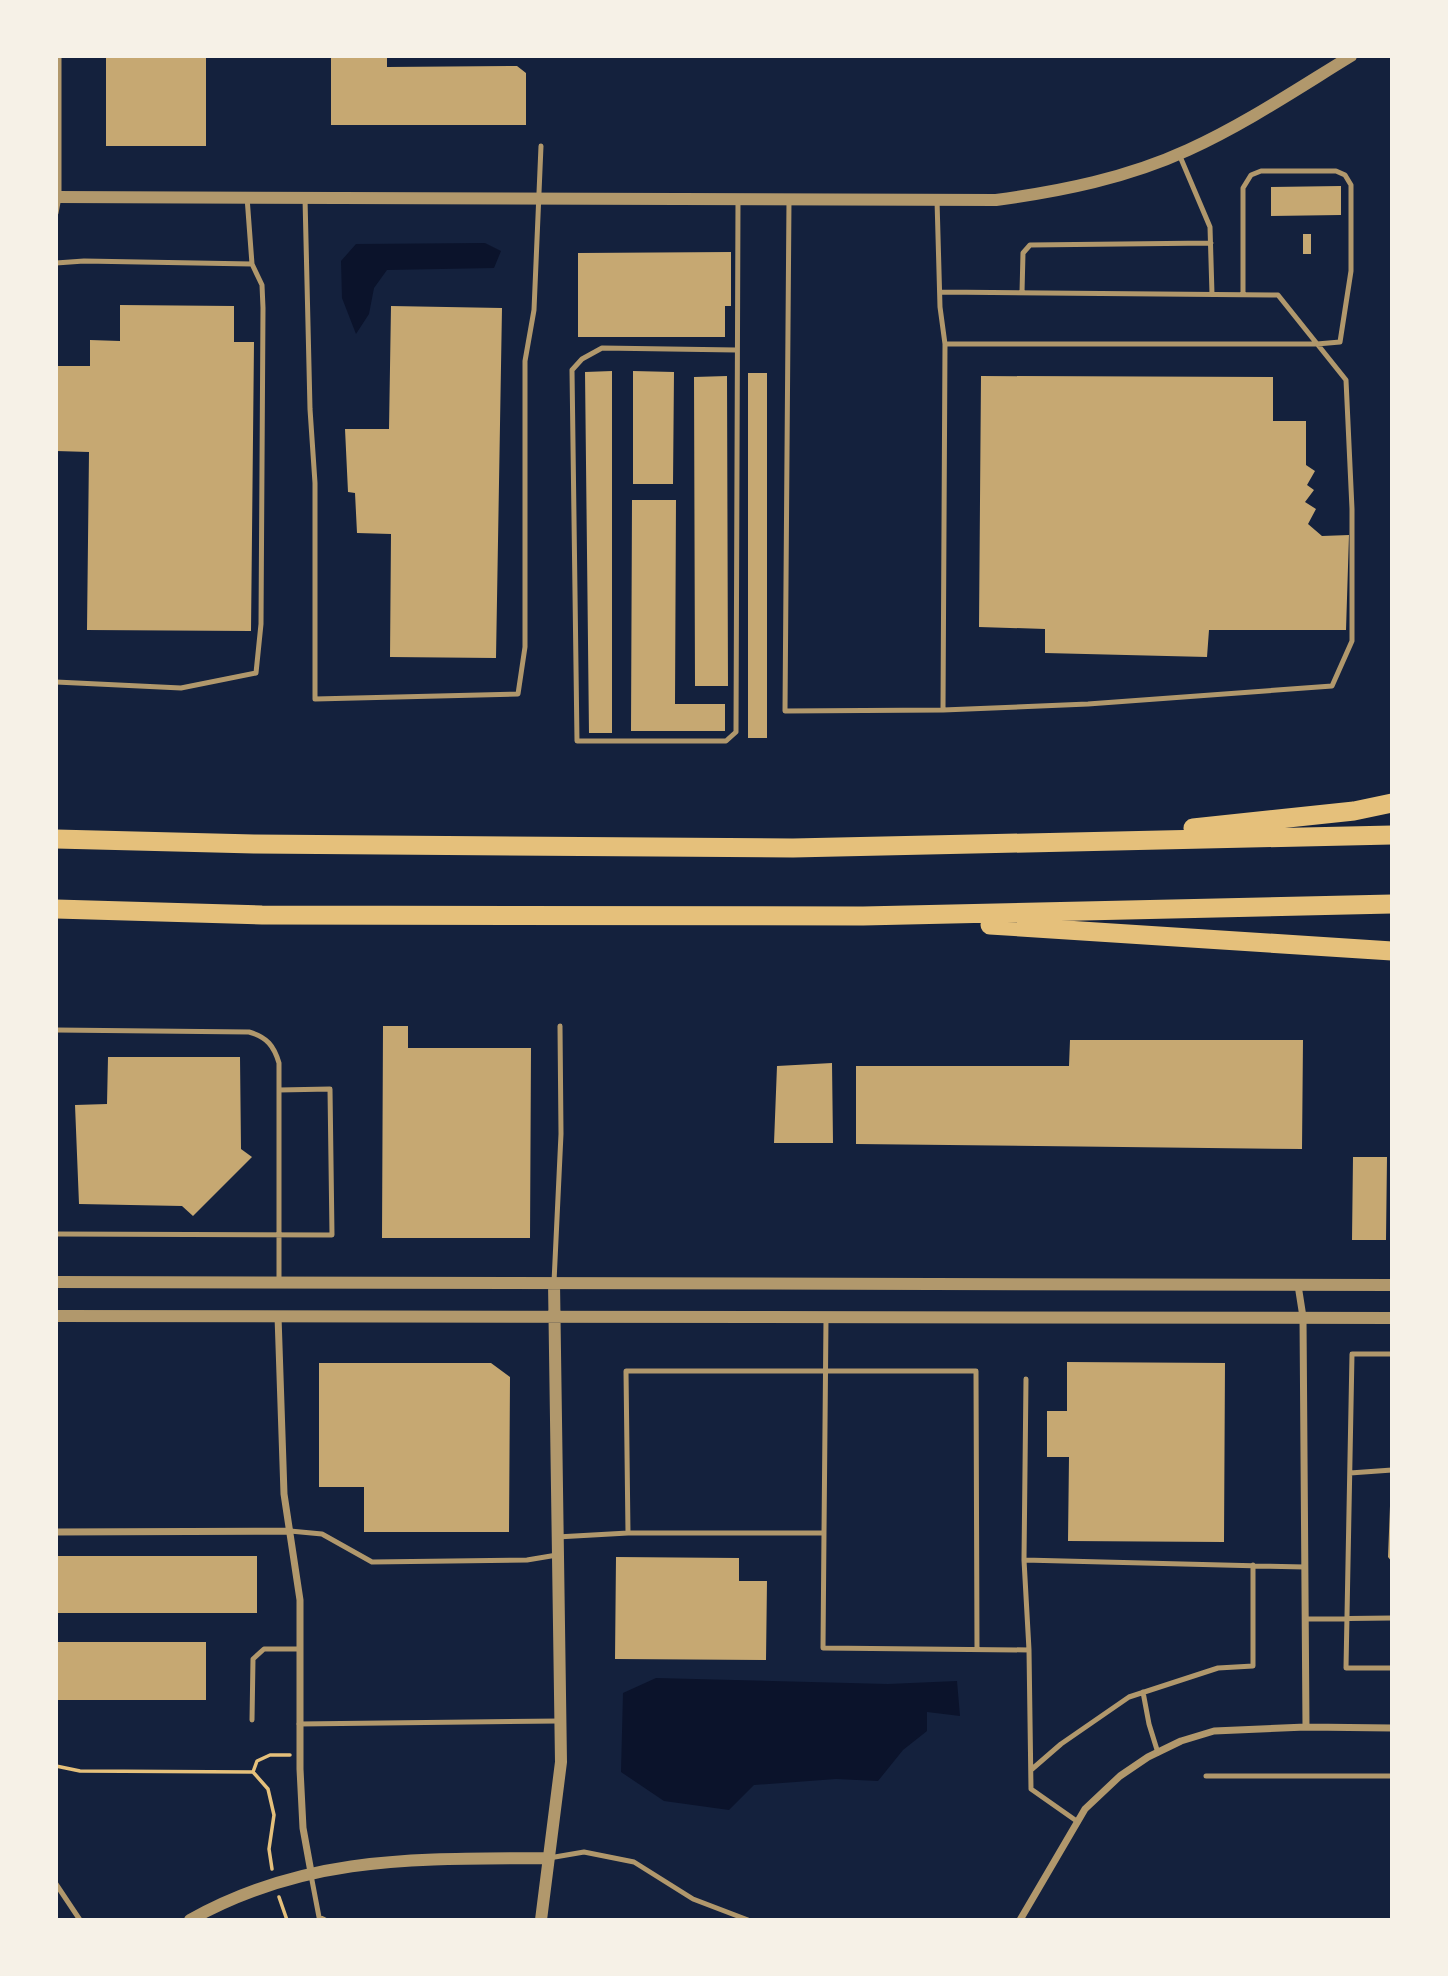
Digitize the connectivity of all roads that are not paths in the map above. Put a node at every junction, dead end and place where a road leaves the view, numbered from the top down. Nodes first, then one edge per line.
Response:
1 (59, 56) edge
2 (1351, 56) edge
3 (541, 146) dead end
4 (1179, 154) junction
5 (57, 197) edge
6 (247, 197) junction
7 (305, 198) junction
8 (539, 199) junction
9 (738, 199) junction
10 (789, 200) junction
11 (937, 200) junction
12 (56, 214) edge
13 (1211, 243) junction
14 (56, 263) edge
15 (252, 264) junction
16 (940, 292) junction
17 (1022, 293) junction
18 (1212, 294) junction
19 (1243, 294) junction
20 (945, 344) junction
21 (1317, 344) junction
22 (736, 350) junction
23 (56, 682) edge
24 (943, 710) junction
25 (1392, 803) edge
26 (1392, 835) edge
27 (56, 839) edge
28 (1052, 843) junction
29 (1392, 904) edge
30 (56, 909) edge
31 (863, 916) junction
32 (1392, 951) edge
33 (560, 1027) dead end
34 (56, 1030) edge
35 (279, 1090) junction
36 (56, 1234) edge
37 (279, 1236) junction
38 (56, 1282) edge
39 (279, 1283) junction
40 (554, 1283) junction
41 (1298, 1285) junction
42 (1392, 1285) edge
43 (56, 1316) edge
44 (278, 1316) junction
45 (826, 1317) junction
46 (1303, 1317) junction
47 (553, 1318) junction
48 (1392, 1318) edge
49 (1392, 1354) edge
50 (826, 1371) junction
51 (1026, 1379) dead end
52 (1392, 1470) edge
53 (1350, 1473) junction
54 (290, 1531) junction
55 (56, 1532) edge
56 (824, 1533) junction
57 (628, 1534) junction
58 (557, 1537) junction
59 (557, 1555) junction
60 (1024, 1560) junction
61 (1253, 1565) junction
62 (1305, 1567) junction
63 (1347, 1618) junction
64 (1392, 1618) edge
65 (1305, 1619) junction
66 (300, 1649) junction
67 (977, 1650) junction
68 (1029, 1650) junction
69 (1392, 1668) edge
70 (1143, 1692) junction
71 (252, 1720) dead end
72 (560, 1721) junction
73 (299, 1724) junction
74 (1306, 1727) junction
75 (1392, 1728) edge
76 (1158, 1752) junction
77 (1031, 1770) junction
78 (1206, 1776) dead end
79 (1392, 1776) edge
80 (1077, 1822) junction
81 (550, 1858) junction
82 (311, 1872) junction
83 (56, 1884) edge
84 (80, 1920) edge
85 (190, 1920) edge
86 (325, 1920) edge
87 (541, 1920) edge
88 (748, 1920) edge
89 (1020, 1920) edge

1 - 5 lane
2 - 4 street
3 - 8 lane
4 - 11 street
4 - 13 lane
5 - 6 street
5 - 12 lane
6 - 7 street
6 - 15 lane
7 - 8 street
7 - 8 lane
8 - 9 street
9 - 10 street
9 - 22 lane
10 - 11 street
10 - 24 lane
11 - 16 lane
13 - 17 lane
13 - 18 lane
14 - 15 lane
15 - 23 lane
16 - 17 lane
16 - 20 lane
17 - 18 lane
18 - 19 lane
19 - 21 lane
19 - 21 lane
20 - 21 lane
20 - 24 lane
21 - 24 lane
22 - 22 lane
25 - 28 highway
26 - 28 highway
27 - 28 highway
29 - 31 highway
30 - 31 highway
31 - 32 highway
33 - 40 lane
34 - 35 lane
35 - 37 lane
35 - 37 lane
36 - 37 lane
37 - 39 lane
38 - 39 street
39 - 40 street
40 - 41 street
40 - 47 street
41 - 42 street
41 - 46 street
43 - 44 street
44 - 47 street
44 - 54 street
45 - 46 street
45 - 47 street
45 - 50 lane
46 - 48 street
46 - 62 street
47 - 58 street
49 - 53 lane
50 - 56 lane
50 - 57 lane
50 - 67 lane
51 - 60 lane
52 - 53 lane
53 - 63 lane
54 - 55 street
54 - 59 lane
54 - 66 street
56 - 57 lane
56 - 67 lane
57 - 58 lane
58 - 59 street
59 - 72 street
60 - 61 lane
60 - 68 lane
61 - 62 lane
61 - 70 lane
62 - 65 street
63 - 64 lane
63 - 65 lane
63 - 69 lane
65 - 74 street
66 - 71 lane
66 - 73 street
67 - 68 lane
68 - 77 lane
70 - 76 lane
70 - 77 lane
72 - 73 lane
72 - 81 street
73 - 82 street
74 - 75 street
74 - 76 street
76 - 80 street
77 - 80 lane
78 - 79 lane
80 - 89 street
81 - 82 street
81 - 87 street
81 - 88 lane
82 - 85 street
82 - 86 lane
83 - 84 lane

